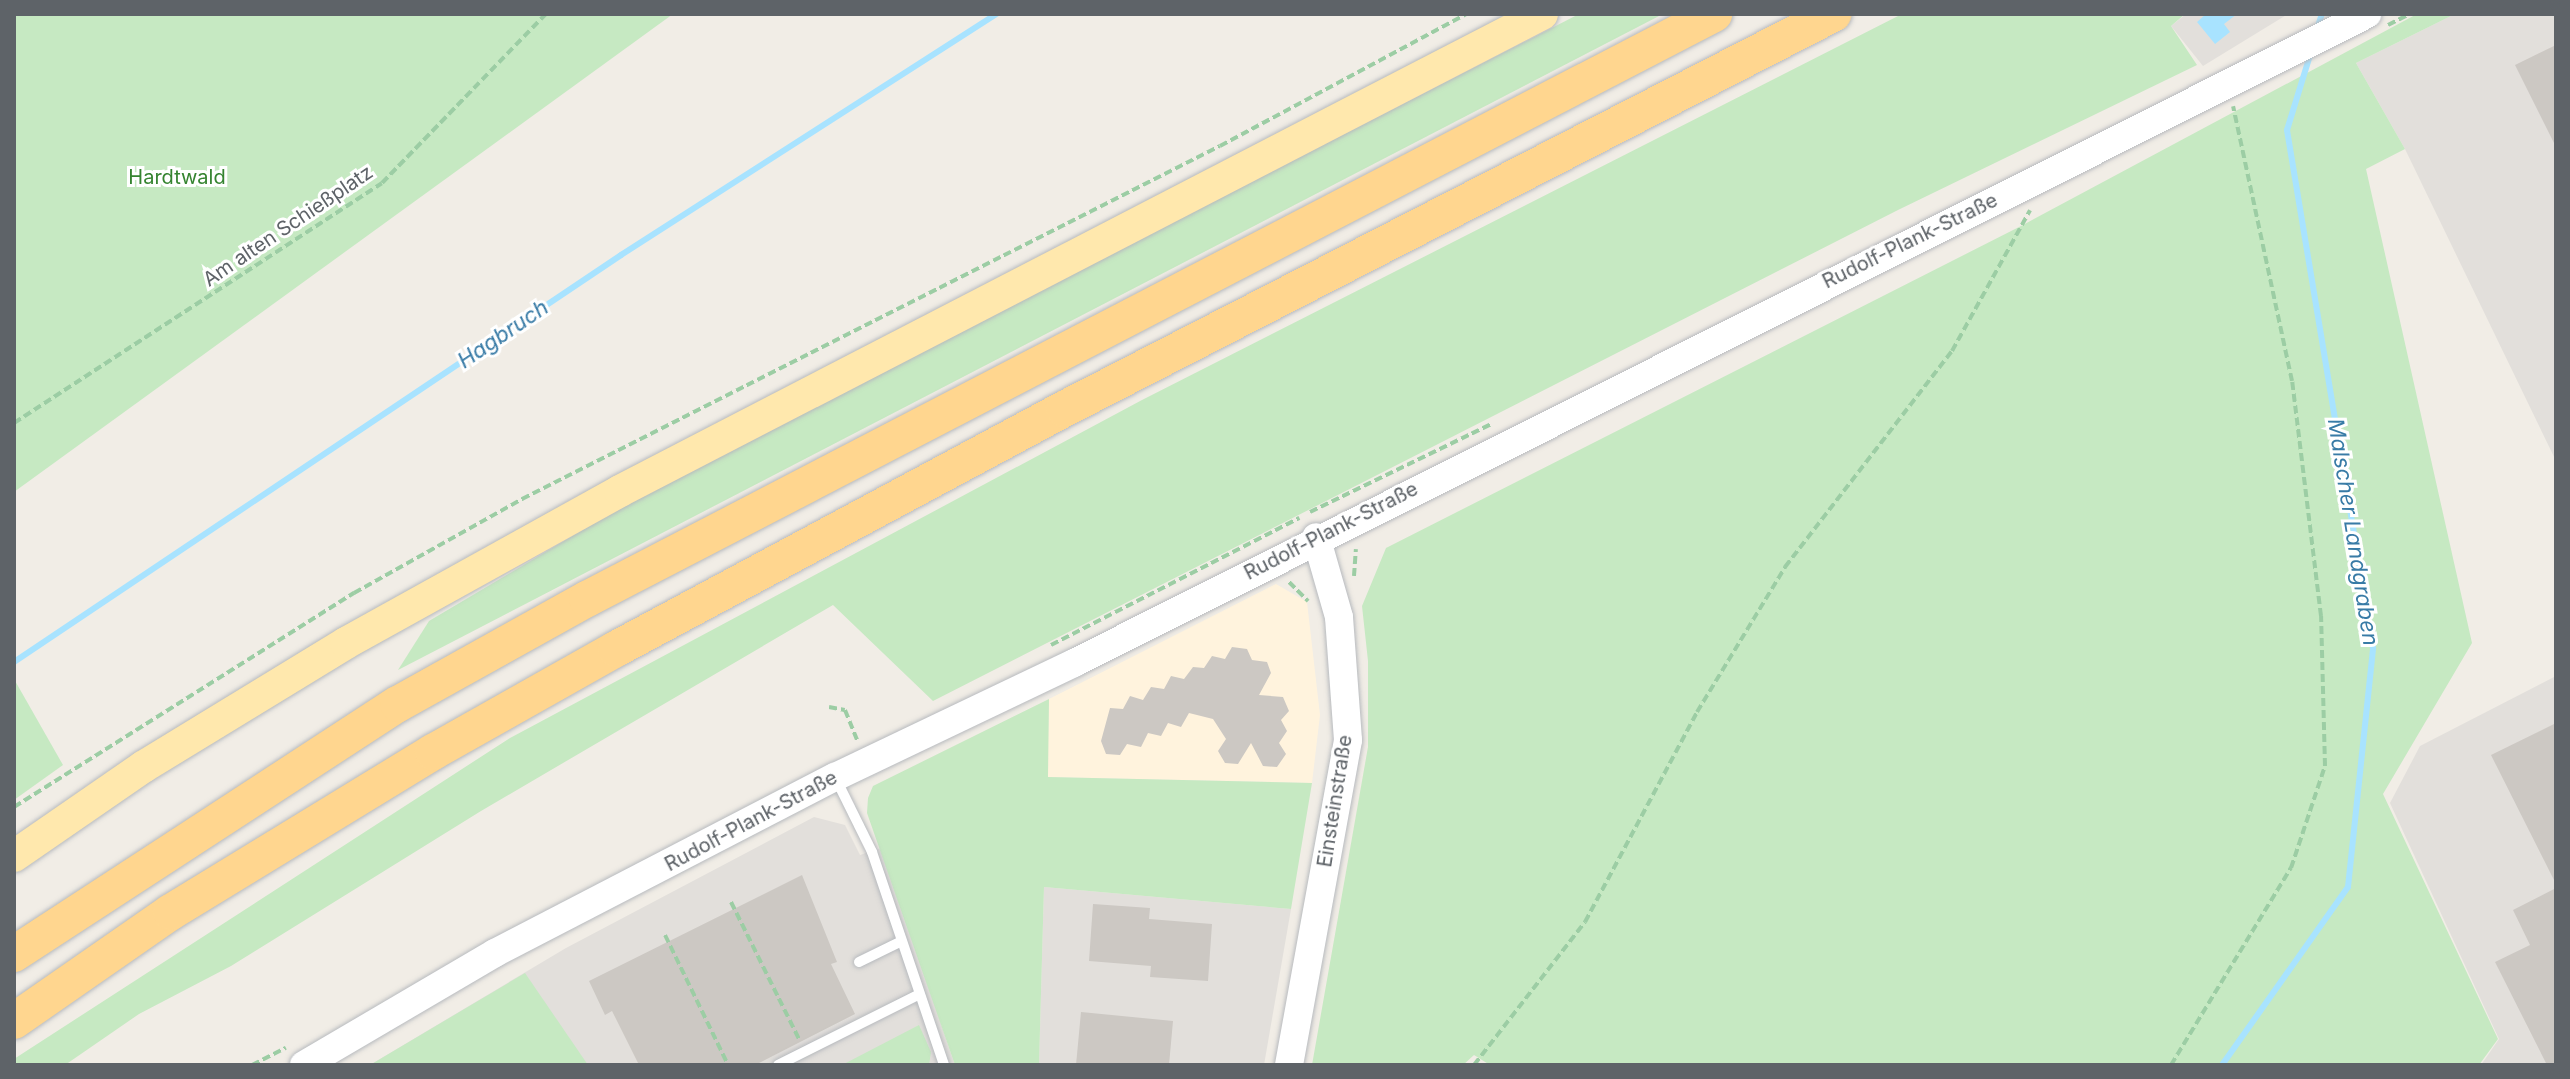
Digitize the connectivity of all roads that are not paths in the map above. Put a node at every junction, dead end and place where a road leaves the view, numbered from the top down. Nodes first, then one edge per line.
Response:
1 (1542, 14) edge
2 (1714, 14) edge
3 (1833, 14) edge
4 (2367, 14) edge
5 (1316, 537) junction
6 (835, 777) junction
7 (14, 856) edge
8 (900, 942) junction
9 (14, 954) edge
10 (859, 962) dead end
11 (918, 995) junction
12 (14, 1021) edge
13 (304, 1065) edge
14 (778, 1065) edge
15 (944, 1065) edge
16 (1289, 1065) edge

1 - 7 main road
2 - 9 highway
3 - 12 highway
4 - 5 main road, Rudolf-Plank-Straße
5 - 6 main road, Rudolf-Plank-Straße
5 - 16 main road, Einsteinstraße
6 - 8 lane
6 - 13 main road, Rudolf-Plank-Straße
8 - 10 lane
8 - 11 lane
11 - 14 lane
11 - 15 lane

